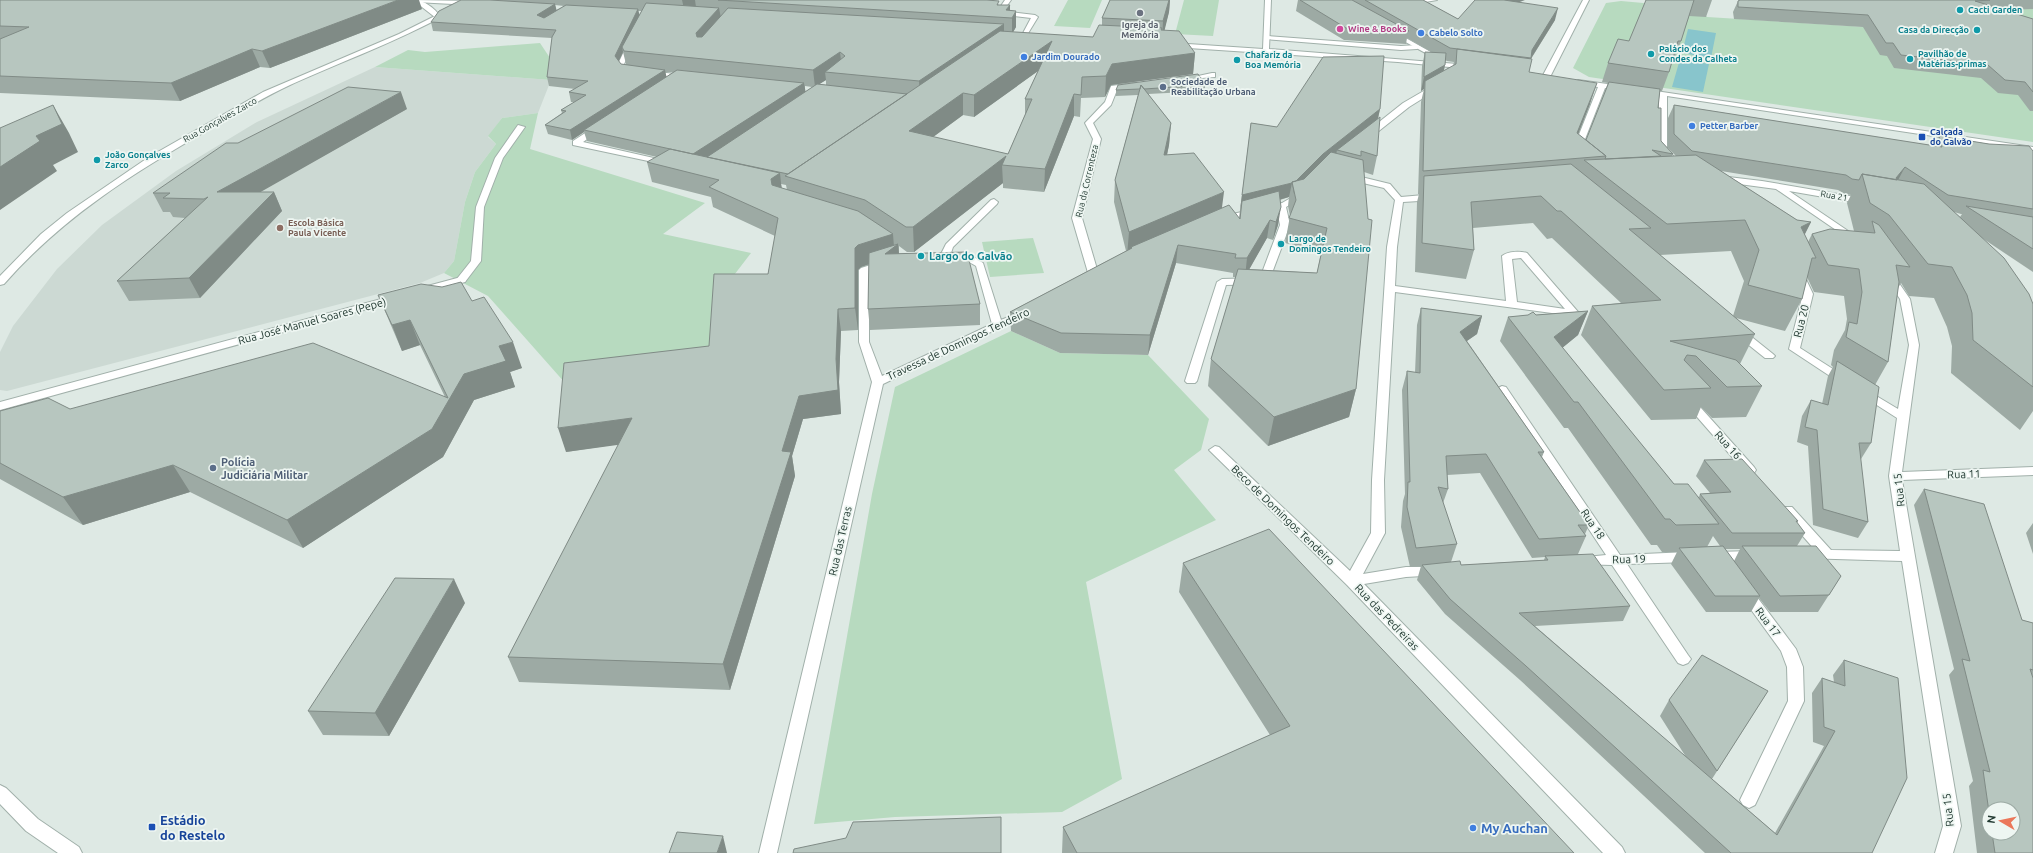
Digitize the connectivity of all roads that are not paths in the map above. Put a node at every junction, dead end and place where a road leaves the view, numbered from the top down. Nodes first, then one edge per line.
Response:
1 (416, 0) edge
2 (1008, 0) edge
3 (1268, 0) edge
4 (1410, 0) edge
5 (1434, 0) edge
6 (1586, 0) edge
7 (480, 2) edge
8 (467, 3) junction
9 (992, 12) edge
10 (999, 13) junction
11 (438, 17) junction
12 (1385, 28) edge
13 (1018, 38) junction
14 (1031, 38) edge
15 (1267, 38) junction
16 (634, 39) edge
17 (1005, 41) edge
18 (1168, 44) edge
19 (1417, 47) junction
20 (1266, 51) junction
21 (1448, 67) junction
22 (1478, 68) edge
23 (1212, 75) dead end
24 (679, 76) junction
25 (1198, 76) edge
26 (1546, 77) edge
27 (694, 78) edge
28 (1570, 80) edge
29 (1447, 81) edge
30 (666, 84) edge
31 (1143, 84) edge
32 (1602, 84) junction
33 (1663, 94) junction
34 (608, 122) edge
35 (520, 127) dead end
36 (1359, 143) edge
37 (2014, 146) junction
38 (2033, 149) edge
39 (2023, 157) edge
40 (1581, 160) edge
41 (1673, 160) edge
42 (675, 165) edge
43 (1338, 174) edge
44 (1714, 179) edge
45 (1776, 186) junction
46 (1306, 190) edge
47 (1447, 196) edge
48 (1399, 200) junction
49 (994, 202) dead end
50 (1877, 203) edge
51 (1281, 205) junction
52 (1214, 223) edge
53 (1841, 243) edge
54 (932, 256) edge
55 (945, 256) junction
56 (898, 259) edge
57 (1880, 264) edge
58 (1795, 265) edge
59 (1094, 276) edge
60 (1, 279) edge
61 (1390, 288) junction
62 (1512, 305) junction
63 (1037, 307) edge
64 (998, 326) junction
65 (1733, 326) edge
66 (1769, 356) dead end
67 (1191, 381) dead end
68 (878, 382) junction
69 (1502, 389) edge
70 (1677, 389) edge
71 (0, 406) edge
72 (1903, 417) junction
73 (1215, 450) dead end
74 (2031, 473) edge
75 (1895, 476) junction
76 (1757, 478) edge
77 (1779, 501) edge
78 (1708, 544) edge
79 (1827, 554) junction
80 (1796, 555) edge
81 (1764, 556) edge
82 (1908, 556) junction
83 (1718, 557) junction
84 (1617, 559) junction
85 (1570, 562) edge
86 (1727, 569) edge
87 (1445, 570) edge
88 (1352, 580) junction
89 (1736, 581) edge
90 (1683, 659) dead end
91 (0, 793) edge
92 (1749, 800) dead end
93 (63, 851) edge
94 (1612, 851) edge
95 (768, 853) edge
96 (1944, 853) edge

1 - 8 street
1 - 11 street
2 - 10 street
3 - 15 street
4 - 5 street
6 - 26 street
7 - 8 street
8 - 11 street, Rua Gonçalves Zarco
9 - 10 street
10 - 13 street
11 - 60 street, Rua Gonçalves Zarco
12 - 19 street
13 - 14 street
13 - 17 street
15 - 19 street
15 - 20 street
16 - 24 street
18 - 20 street
19 - 21 street
20 - 21 street
21 - 22 street
23 - 25 street
24 - 27 street
24 - 30 street
28 - 32 street
29 - 36 street
31 - 59 street, Rua da Correnteza
32 - 33 street
32 - 40 street
33 - 37 street
33 - 41 street
34 - 42 street
35 - 71 street, Rua José Manuel Soares (Pepe)
37 - 38 street
37 - 39 street
43 - 48 street
44 - 45 street, Rua 21
45 - 50 street, Rua 21
45 - 53 street
46 - 51 street
47 - 48 street
48 - 61 street, Rua das Pedreiras
49 - 55 street
51 - 52 street
51 - 67 street
54 - 55 street
55 - 64 street
56 - 68 street
57 - 72 street, Rua 15
58 - 72 street, Rua 20
61 - 62 street
61 - 88 street, Rua das Pedreiras
62 - 62 street
63 - 64 street, Travessa de Domingos Tendeiro
64 - 68 street, Travessa de Domingos Tendeiro
65 - 66 street
68 - 95 street, Rua das Terras
69 - 84 street, Rua 18
70 - 76 street, Rua 16
72 - 75 street, Rua 15
73 - 88 street, Beco de Domingos Tendeiro
74 - 75 street, Rua 11
75 - 82 street, Rua 15
77 - 79 street
78 - 83 street
79 - 80 street
79 - 82 street
81 - 83 street, Rua 19
82 - 96 street, Rua 15
83 - 84 street, Rua 19
83 - 86 street
84 - 85 street, Rua 19
84 - 90 street, Rua 18
87 - 88 street
88 - 94 street, Rua das Pedreiras
89 - 92 street, Rua 17
91 - 93 street

